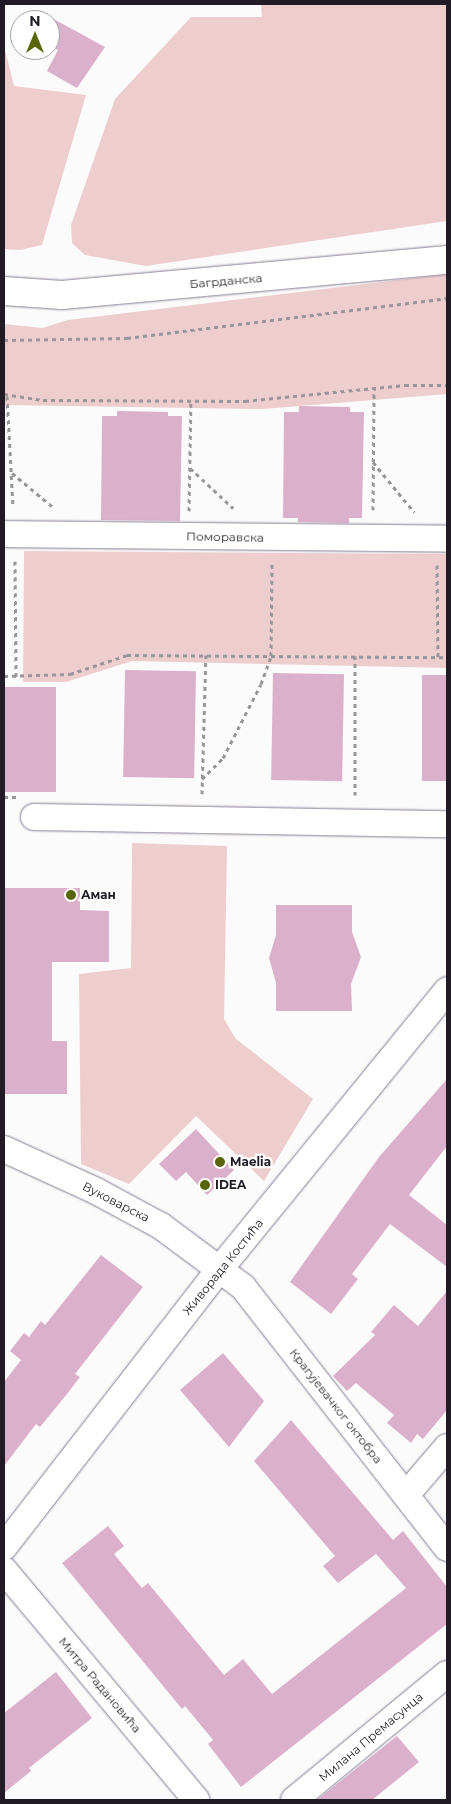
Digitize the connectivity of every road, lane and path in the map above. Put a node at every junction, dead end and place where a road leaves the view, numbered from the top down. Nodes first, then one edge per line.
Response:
1 (447, 260) edge
2 (4, 291) edge
3 (447, 298) edge
4 (4, 340) edge
5 (447, 385) edge
6 (374, 388) junction
7 (5, 395) edge
8 (190, 401) junction
9 (373, 462) junction
10 (190, 468) junction
11 (11, 472) junction
12 (9, 534) edge
13 (89, 535) junction
14 (189, 536) junction
15 (273, 537) junction
16 (372, 538) junction
17 (442, 539) edge
18 (206, 655) junction
19 (271, 656) junction
20 (355, 656) junction
21 (438, 656) junction
22 (447, 656) edge
23 (4, 676) edge
24 (16, 678) junction
25 (202, 779) junction
26 (34, 816) dead end
27 (201, 819) junction
28 (355, 822) junction
29 (447, 824) edge
30 (447, 990) edge
31 (4, 1150) edge
32 (219, 1270) junction
33 (447, 1448) edge
34 (406, 1495) junction
35 (4, 1547) edge
36 (447, 1548) edge
37 (4, 1570) edge
38 (447, 1674) edge
39 (196, 1800) edge
40 (294, 1800) edge

1 - 2 main road, Багрданска
3 - 4 path
5 - 6 path
6 - 8 path
6 - 9 path
7 - 8 path
7 - 11 path
8 - 10 path
9 - 16 path
9 - 17 path
10 - 14 path
10 - 15 path
11 - 12 path
11 - 13 path
12 - 13 street, Поморавска
12 - 24 path
13 - 14 street, Поморавска
14 - 15 street, Поморавска
15 - 16 street, Поморавска
15 - 19 path
16 - 17 street, Поморавска
17 - 21 path
18 - 19 path
18 - 24 path
18 - 25 path
19 - 20 path
19 - 25 path
20 - 21 path
20 - 28 path
21 - 22 path
23 - 24 path
25 - 27 path
26 - 27 street
27 - 28 street
28 - 29 street
30 - 32 street, Живорада Костића
31 - 32 street, Вуковарска
32 - 34 street, Крагујевачког октобра
32 - 35 street, Живорада Костића
33 - 34 street
34 - 36 street, Крагујевачког октобра
37 - 39 street, Митра Радановића
38 - 40 street, Милана Премасунца

